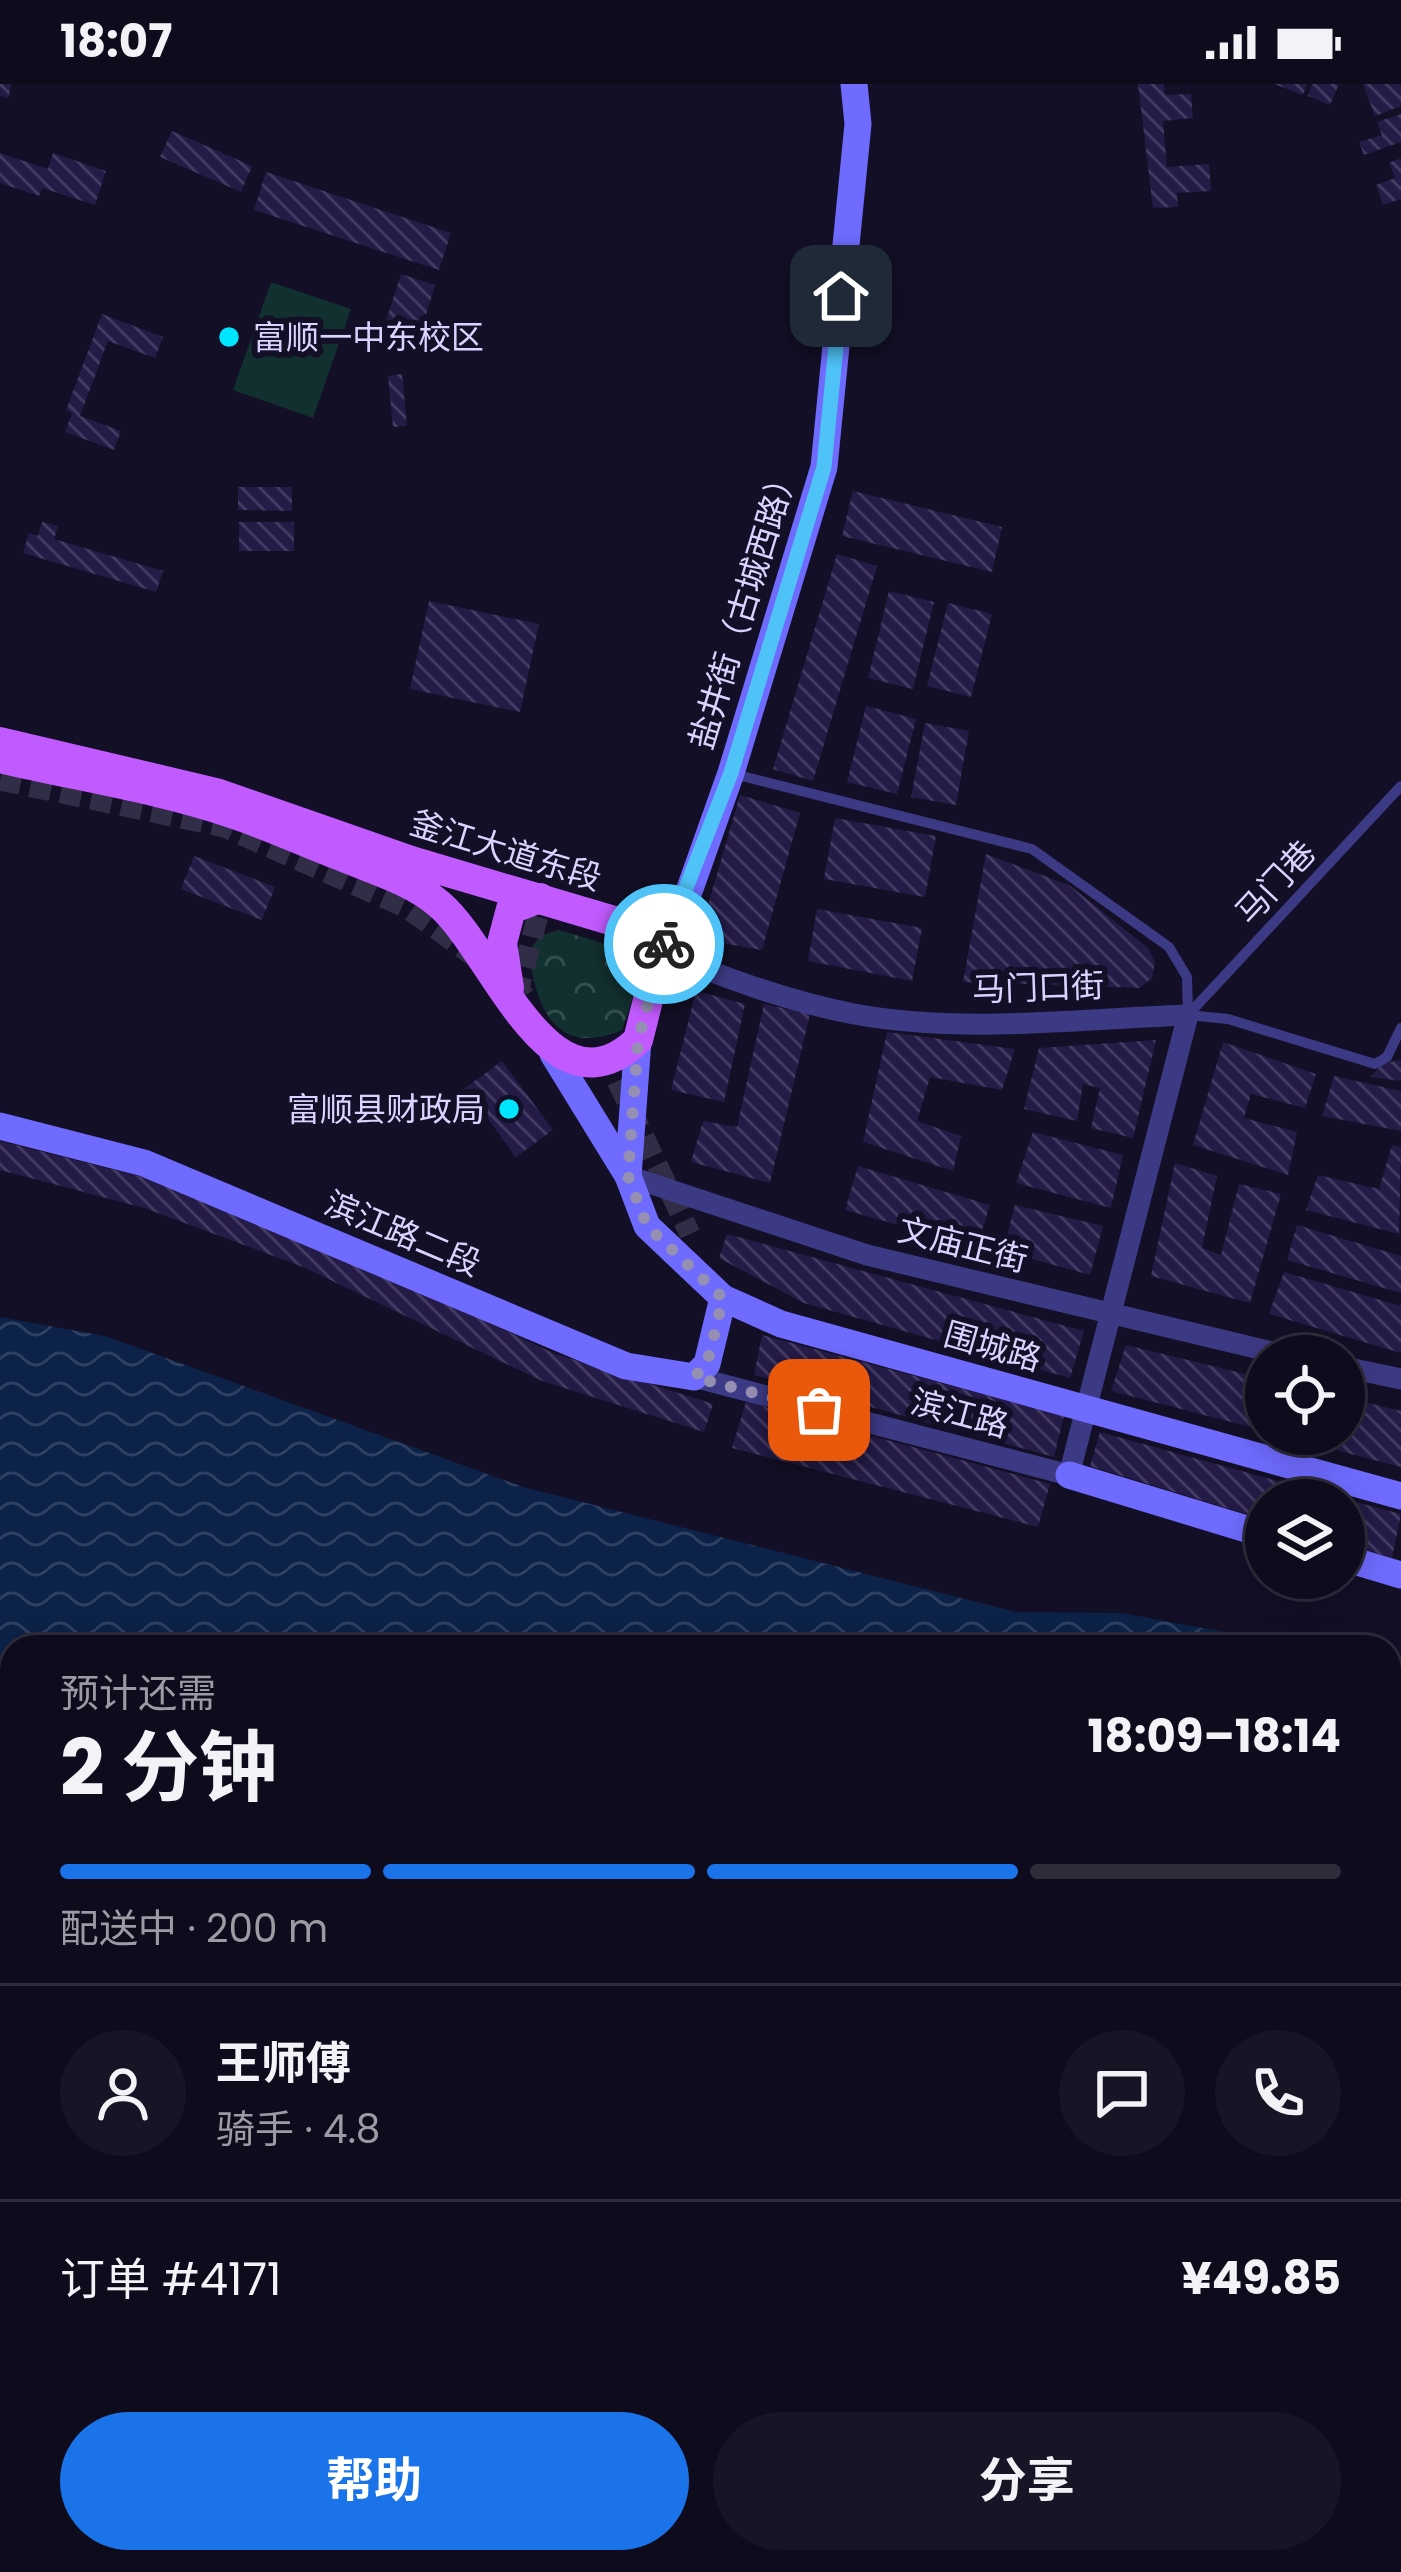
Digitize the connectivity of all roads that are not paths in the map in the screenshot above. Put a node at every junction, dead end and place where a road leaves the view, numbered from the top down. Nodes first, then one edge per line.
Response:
1 (854, 84) edge
2 (0, 742) edge
3 (0, 758) edge
4 (731, 773) junction
5 (1401, 786) edge
6 (540, 898) junction
7 (660, 952) junction
8 (512, 998) junction
9 (1188, 1015) junction
10 (1401, 1028) edge
11 (638, 1040) junction
12 (553, 1054) junction
13 (0, 1126) edge
14 (628, 1176) junction
15 (723, 1298) junction
16 (1108, 1313) junction
17 (1245, 1346) edge
18 (1365, 1371) edge
19 (694, 1377) junction
20 (1401, 1379) edge
21 (1085, 1409) junction
22 (1069, 1475) junction
23 (1401, 1496) edge
24 (1245, 1529) edge
25 (1365, 1564) edge
26 (1401, 1575) edge

1 - 4 street, 盐井街（古城西路）
2 - 6 main road, 釜江大道东段
3 - 8 main road, 釜江大道东段
4 - 7 street, 盐井街（古城西路）
4 - 9 lane
5 - 9 lane, 马门巷
6 - 7 main road, 釜江大道东段
6 - 8 main road
7 - 9 street, 马门口街
7 - 11 main road
8 - 12 main road, 釜江大道东段
9 - 10 lane, 马门口街
9 - 16 street
11 - 12 main road
11 - 14 street
12 - 14 street, 围城路
13 - 19 street, 滨江路二段
14 - 15 street, 围城路
14 - 16 street, 文庙正街
15 - 19 street
15 - 21 street, 围城路
16 - 17 street, 文庙正街
16 - 21 street
18 - 20 street
19 - 22 street, 滨江路
21 - 22 street
21 - 23 street, 围城路
22 - 24 street
25 - 26 street

